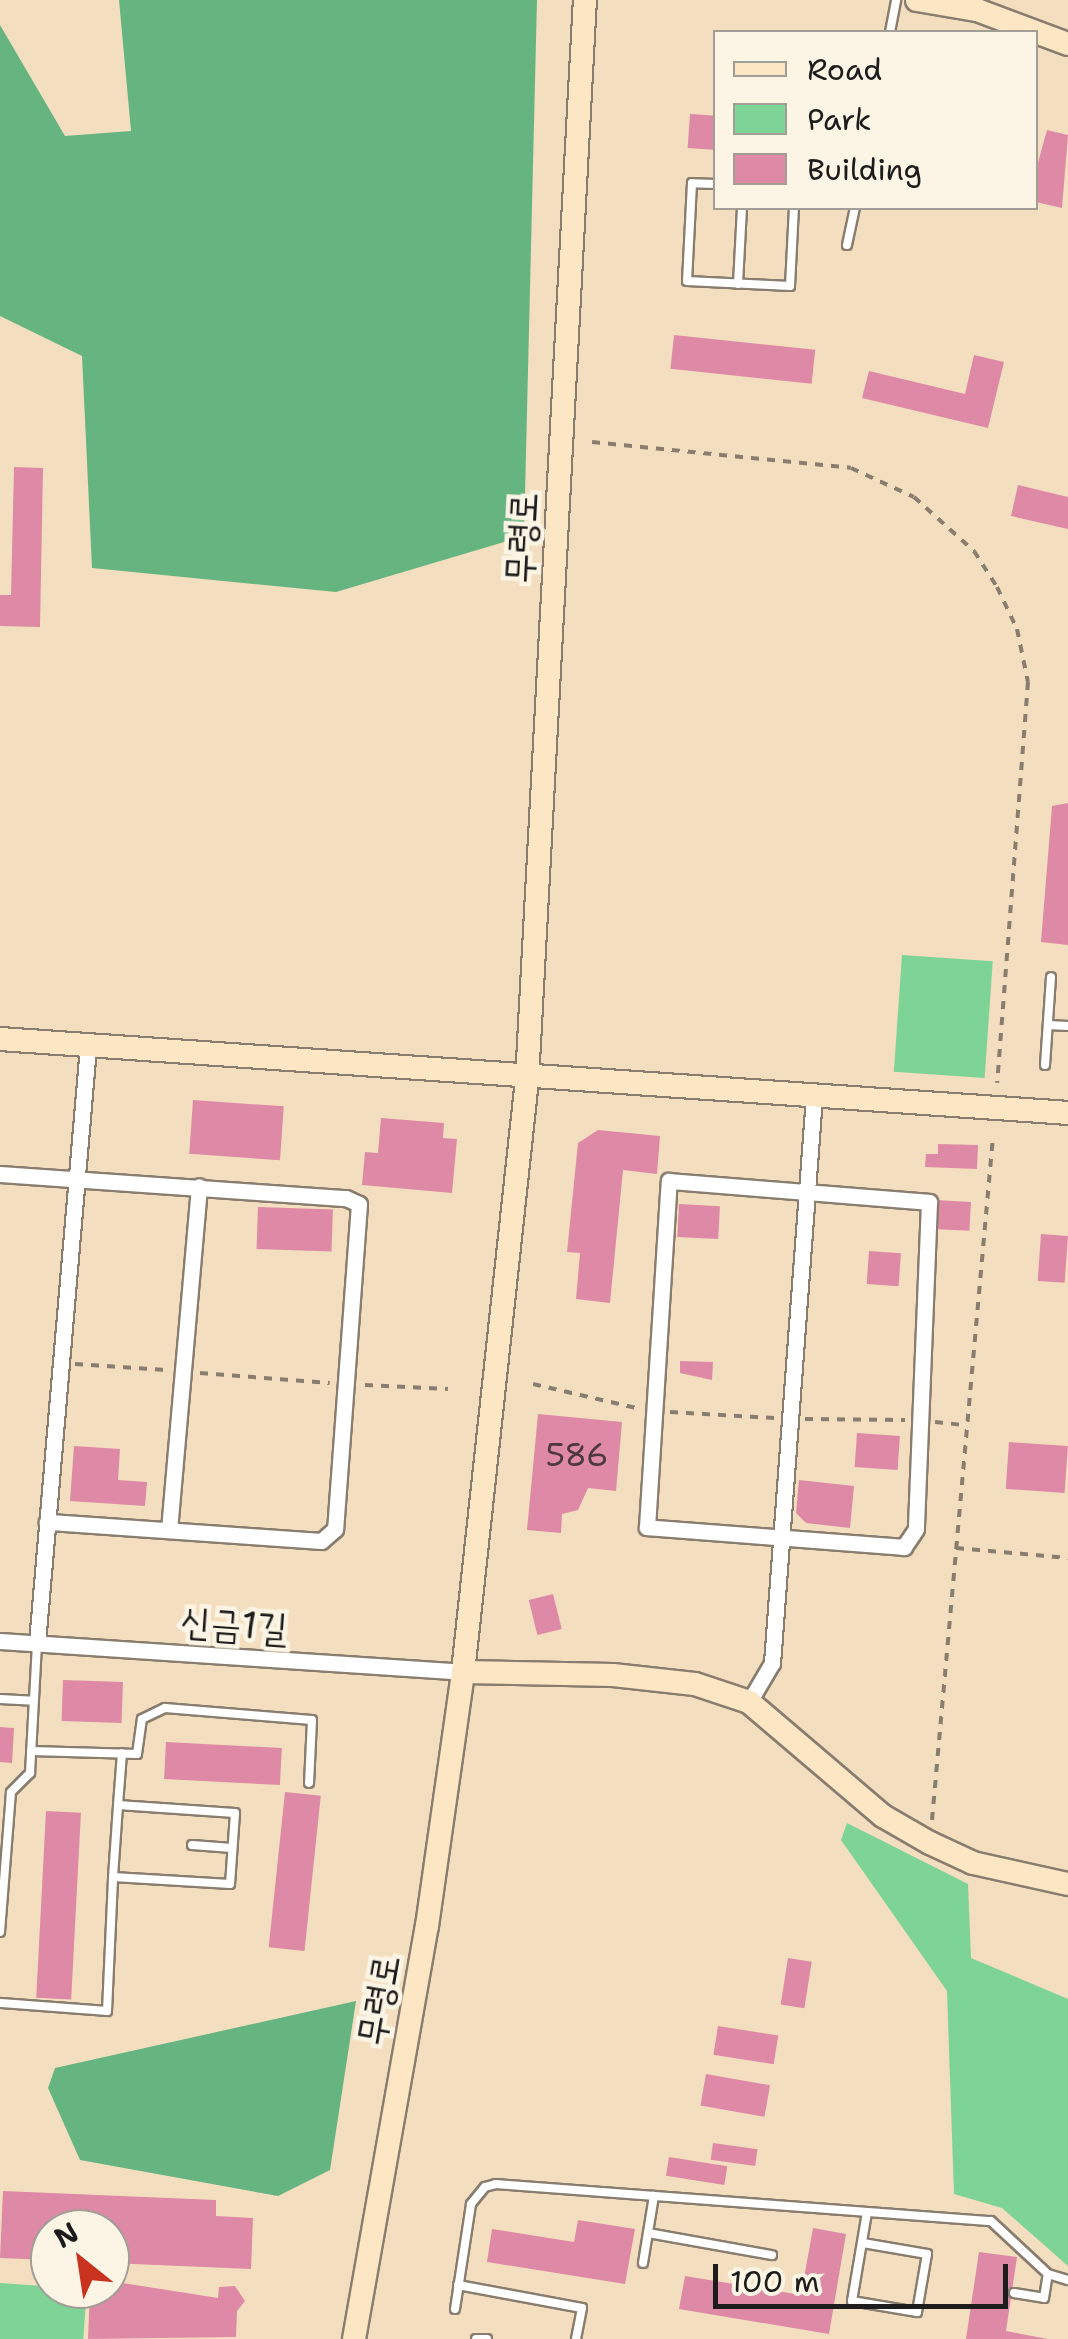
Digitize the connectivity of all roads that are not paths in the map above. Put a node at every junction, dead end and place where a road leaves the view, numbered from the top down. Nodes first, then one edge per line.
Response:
1 (585, 0) edge
2 (896, 0) edge
3 (918, 0) edge
4 (890, 30) edge
5 (1031, 30) edge
6 (1038, 33) edge
7 (1068, 44) edge
8 (713, 184) edge
9 (742, 210) edge
10 (794, 210) edge
11 (855, 210) edge
12 (847, 245) dead end
13 (738, 284) junction
14 (1052, 977) dead end
15 (1048, 1025) junction
16 (1068, 1026) edge
17 (0, 1040) edge
18 (88, 1047) junction
19 (1045, 1065) dead end
20 (527, 1080) junction
21 (814, 1098) junction
22 (1068, 1114) edge
23 (0, 1174) edge
24 (76, 1178) junction
25 (198, 1186) junction
26 (807, 1192) junction
27 (47, 1522) junction
28 (168, 1530) junction
29 (783, 1536) junction
30 (0, 1640) edge
31 (37, 1643) junction
32 (463, 1672) junction
33 (0, 1699) edge
34 (34, 1701) junction
35 (748, 1702) junction
36 (31, 1751) junction
37 (122, 1753) junction
38 (309, 1782) dead end
39 (0, 1792) edge
40 (11, 1792) junction
41 (118, 1805) junction
42 (3, 1843) edge
43 (192, 1845) dead end
44 (232, 1848) junction
45 (113, 1877) junction
46 (1068, 1884) edge
47 (1, 1892) edge
48 (0, 1932) edge
49 (0, 2003) edge
50 (654, 2196) junction
51 (867, 2212) junction
52 (648, 2233) junction
53 (863, 2243) junction
54 (772, 2255) dead end
55 (643, 2263) dead end
56 (1048, 2274) junction
57 (1068, 2280) edge
58 (458, 2285) junction
59 (1014, 2293) dead end
60 (455, 2309) dead end
61 (354, 2339) edge
62 (476, 2339) edge
63 (487, 2339) edge
64 (576, 2339) edge

1 - 20 main road, 무령로
2 - 4 lane
3 - 5 main road
6 - 7 main road
8 - 13 lane
9 - 13 lane
10 - 13 lane
11 - 12 lane
14 - 15 lane
15 - 16 lane
15 - 19 lane
17 - 18 main road
18 - 20 main road
18 - 24 street
20 - 21 main road
20 - 32 main road, 무령로
21 - 22 main road
21 - 26 street
23 - 24 street
24 - 25 street
24 - 27 street
25 - 28 street
25 - 28 street
26 - 29 street
26 - 29 street
26 - 29 street
27 - 28 street
27 - 31 street
29 - 35 street
30 - 31 street, 신금1길
31 - 32 street, 신금1길
31 - 34 lane
32 - 35 main road
32 - 61 main road, 무령로
33 - 34 lane
34 - 36 lane
35 - 46 main road
36 - 37 lane
36 - 40 lane
37 - 38 lane
37 - 41 lane
39 - 40 lane
40 - 42 lane
41 - 44 lane
41 - 45 lane
42 - 47 lane
43 - 44 lane
44 - 45 lane
45 - 49 lane
47 - 48 lane
50 - 51 lane
50 - 52 lane
50 - 58 lane
51 - 53 lane
51 - 56 lane
52 - 54 lane
52 - 55 lane
53 - 53 lane
56 - 57 lane
56 - 59 lane
58 - 60 lane
58 - 64 lane
62 - 63 lane

